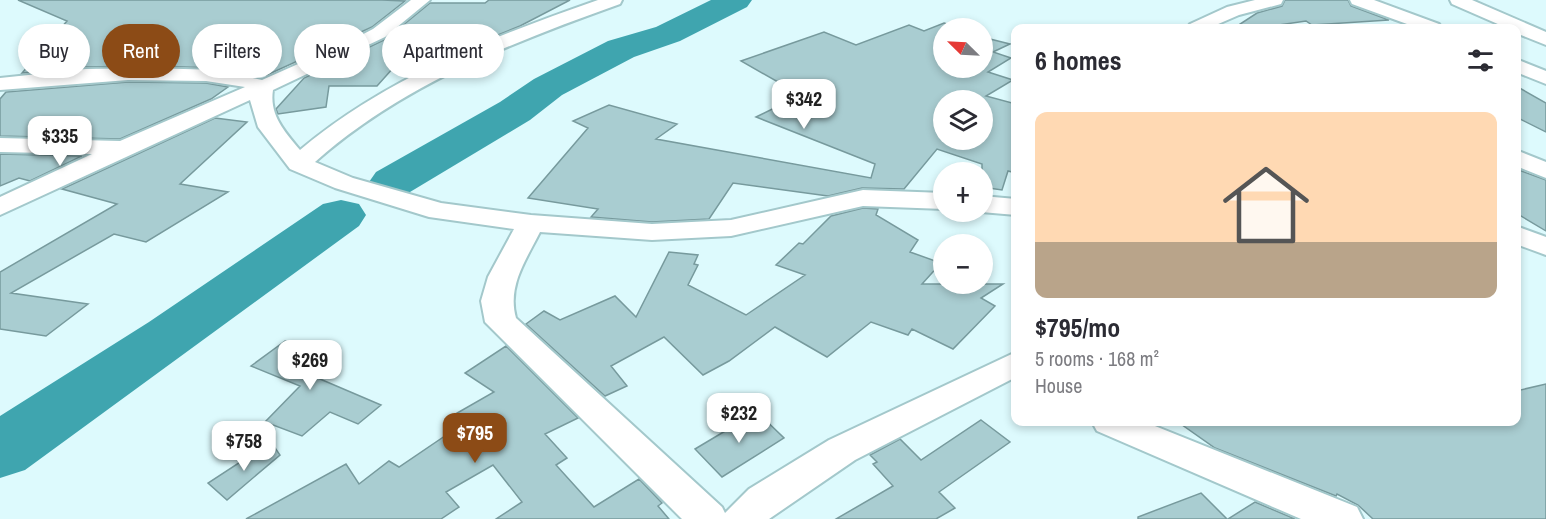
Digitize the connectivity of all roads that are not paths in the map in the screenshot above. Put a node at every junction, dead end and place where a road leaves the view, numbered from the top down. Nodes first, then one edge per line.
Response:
1 (422, 0) edge
2 (614, 0) edge
3 (1275, 0) edge
4 (1358, 0) edge
5 (1458, 0) edge
6 (1207, 24) edge
7 (1422, 24) edge
8 (1512, 24) edge
9 (1521, 28) edge
10 (1546, 39) edge
11 (1521, 67) edge
12 (1546, 78) edge
13 (0, 84) edge
14 (262, 87) junction
15 (0, 145) edge
16 (122, 148) junction
17 (1521, 160) edge
18 (299, 164) junction
19 (1546, 171) edge
20 (933, 201) edge
21 (993, 205) edge
22 (0, 207) edge
23 (1011, 207) edge
24 (531, 223) junction
25 (1521, 236) edge
26 (1546, 247) edge
27 (1521, 255) edge
28 (1546, 256) edge
29 (1011, 370) edge
30 (1120, 426) edge
31 (708, 519) edge
32 (742, 519) edge
33 (1343, 519) edge

1 - 14 street
2 - 18 street
3 - 6 street
4 - 7 street
5 - 8 street
9 - 10 street
11 - 12 street
13 - 14 street
14 - 16 street
14 - 18 street
15 - 16 street
16 - 22 street
17 - 19 street
18 - 24 street
20 - 24 street
21 - 23 street
24 - 31 street
25 - 26 street
27 - 28 street
29 - 32 street
30 - 33 street

